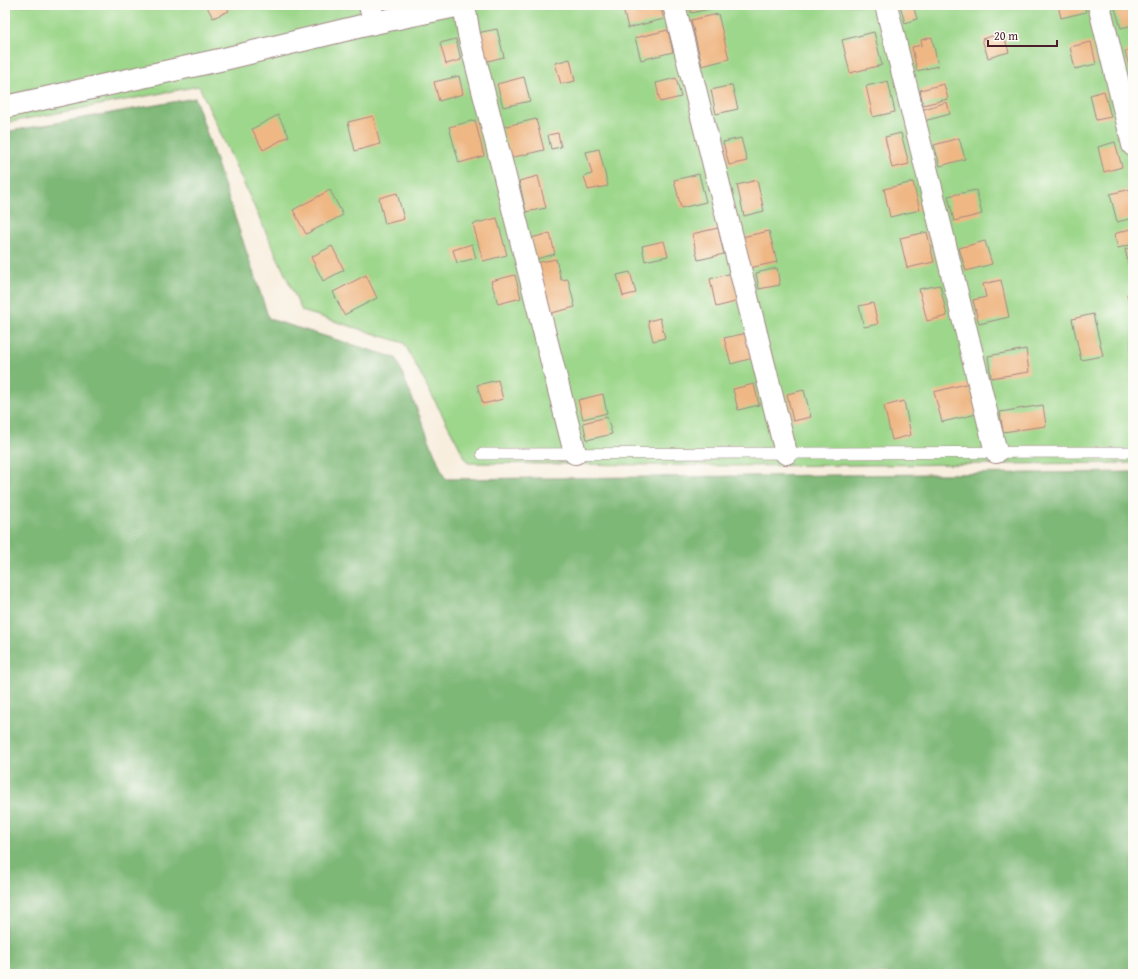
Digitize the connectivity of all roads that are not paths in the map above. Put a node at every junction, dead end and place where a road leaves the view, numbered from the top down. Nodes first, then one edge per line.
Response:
1 (463, 5) edge
2 (674, 5) edge
3 (886, 5) edge
4 (1099, 5) edge
5 (372, 14) edge
6 (5, 107) edge
7 (1133, 145) edge
8 (996, 452) junction
9 (1133, 452) edge
10 (575, 453) junction
11 (786, 453) junction
12 (482, 454) dead end

1 - 5 street
1 - 10 street
2 - 11 street
3 - 8 street
4 - 7 street
5 - 6 street
8 - 9 lane
8 - 11 lane
10 - 11 lane
10 - 12 lane

